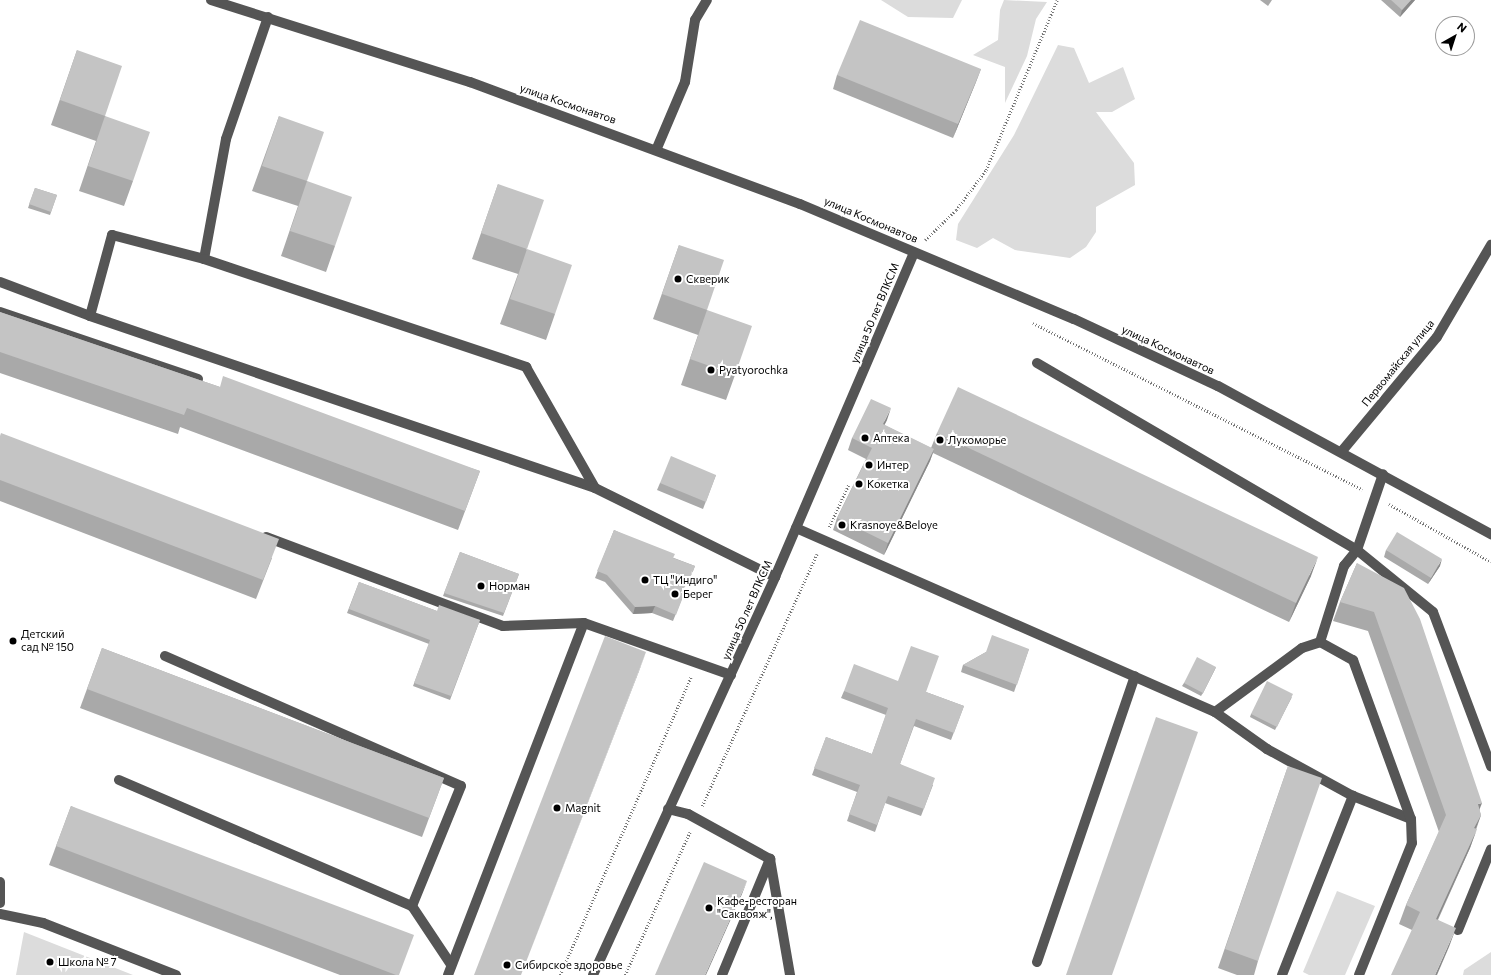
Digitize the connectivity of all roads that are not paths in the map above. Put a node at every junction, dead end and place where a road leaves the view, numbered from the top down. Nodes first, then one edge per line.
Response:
1 (211, 0) edge
2 (707, 0) edge
3 (268, 17) junction
4 (656, 148) junction
5 (1491, 245) edge
6 (914, 252) junction
7 (204, 259) junction
8 (0, 282) edge
9 (0, 312) edge
10 (90, 316) junction
11 (1037, 363) dead end
12 (198, 379) edge
13 (1342, 451) junction
14 (1383, 474) junction
15 (595, 488) junction
16 (796, 528) junction
17 (252, 532) edge
18 (1491, 534) edge
19 (1357, 550) junction
20 (775, 577) junction
21 (584, 623) junction
22 (1320, 642) junction
23 (165, 656) dead end
24 (731, 675) junction
25 (1135, 676) junction
26 (1215, 712) junction
27 (1491, 766) edge
28 (118, 780) dead end
29 (1353, 796) junction
30 (668, 809) junction
31 (1411, 819) junction
32 (1491, 849) edge
33 (770, 859) junction
34 (0, 882) edge
35 (0, 904) edge
36 (412, 906) junction
37 (0, 914) edge
38 (1458, 930) dead end
39 (1037, 962) dead end
40 (450, 963) junction
41 (176, 975) edge
42 (448, 975) edge
43 (593, 975) edge
44 (722, 975) edge
45 (790, 975) edge
46 (1282, 975) edge
47 (1359, 975) edge

1 - 3 street, улица Космонавтов
2 - 4 street
3 - 4 street, улица Космонавтов
3 - 7 street
4 - 6 street, улица Космонавтов
5 - 13 street, Первомайская улица
6 - 13 street, улица Космонавтов
6 - 16 street, улица 50 лет ВЛКСМ
7 - 10 street
7 - 15 street
8 - 10 street
9 - 12 street
10 - 15 street
11 - 19 street
13 - 14 street, улица Космонавтов
14 - 18 street, улица Космонавтов
14 - 19 street
15 - 20 street
16 - 20 street, улица 50 лет ВЛКСМ
16 - 25 street
17 - 21 street
19 - 22 street
19 - 27 street
20 - 24 street, улица 50 лет ВЛКСМ
21 - 24 street
21 - 40 street
22 - 26 street
22 - 31 street
23 - 36 street
24 - 30 street, улица 50 лет ВЛКСМ
25 - 26 street
25 - 39 street
26 - 29 street
28 - 36 street
29 - 31 street
29 - 46 street
30 - 33 street
30 - 43 street, улица 50 лет ВЛКСМ
31 - 47 street
32 - 38 street
33 - 44 street
33 - 45 street
34 - 35 street
36 - 40 street
37 - 41 street
40 - 42 street

